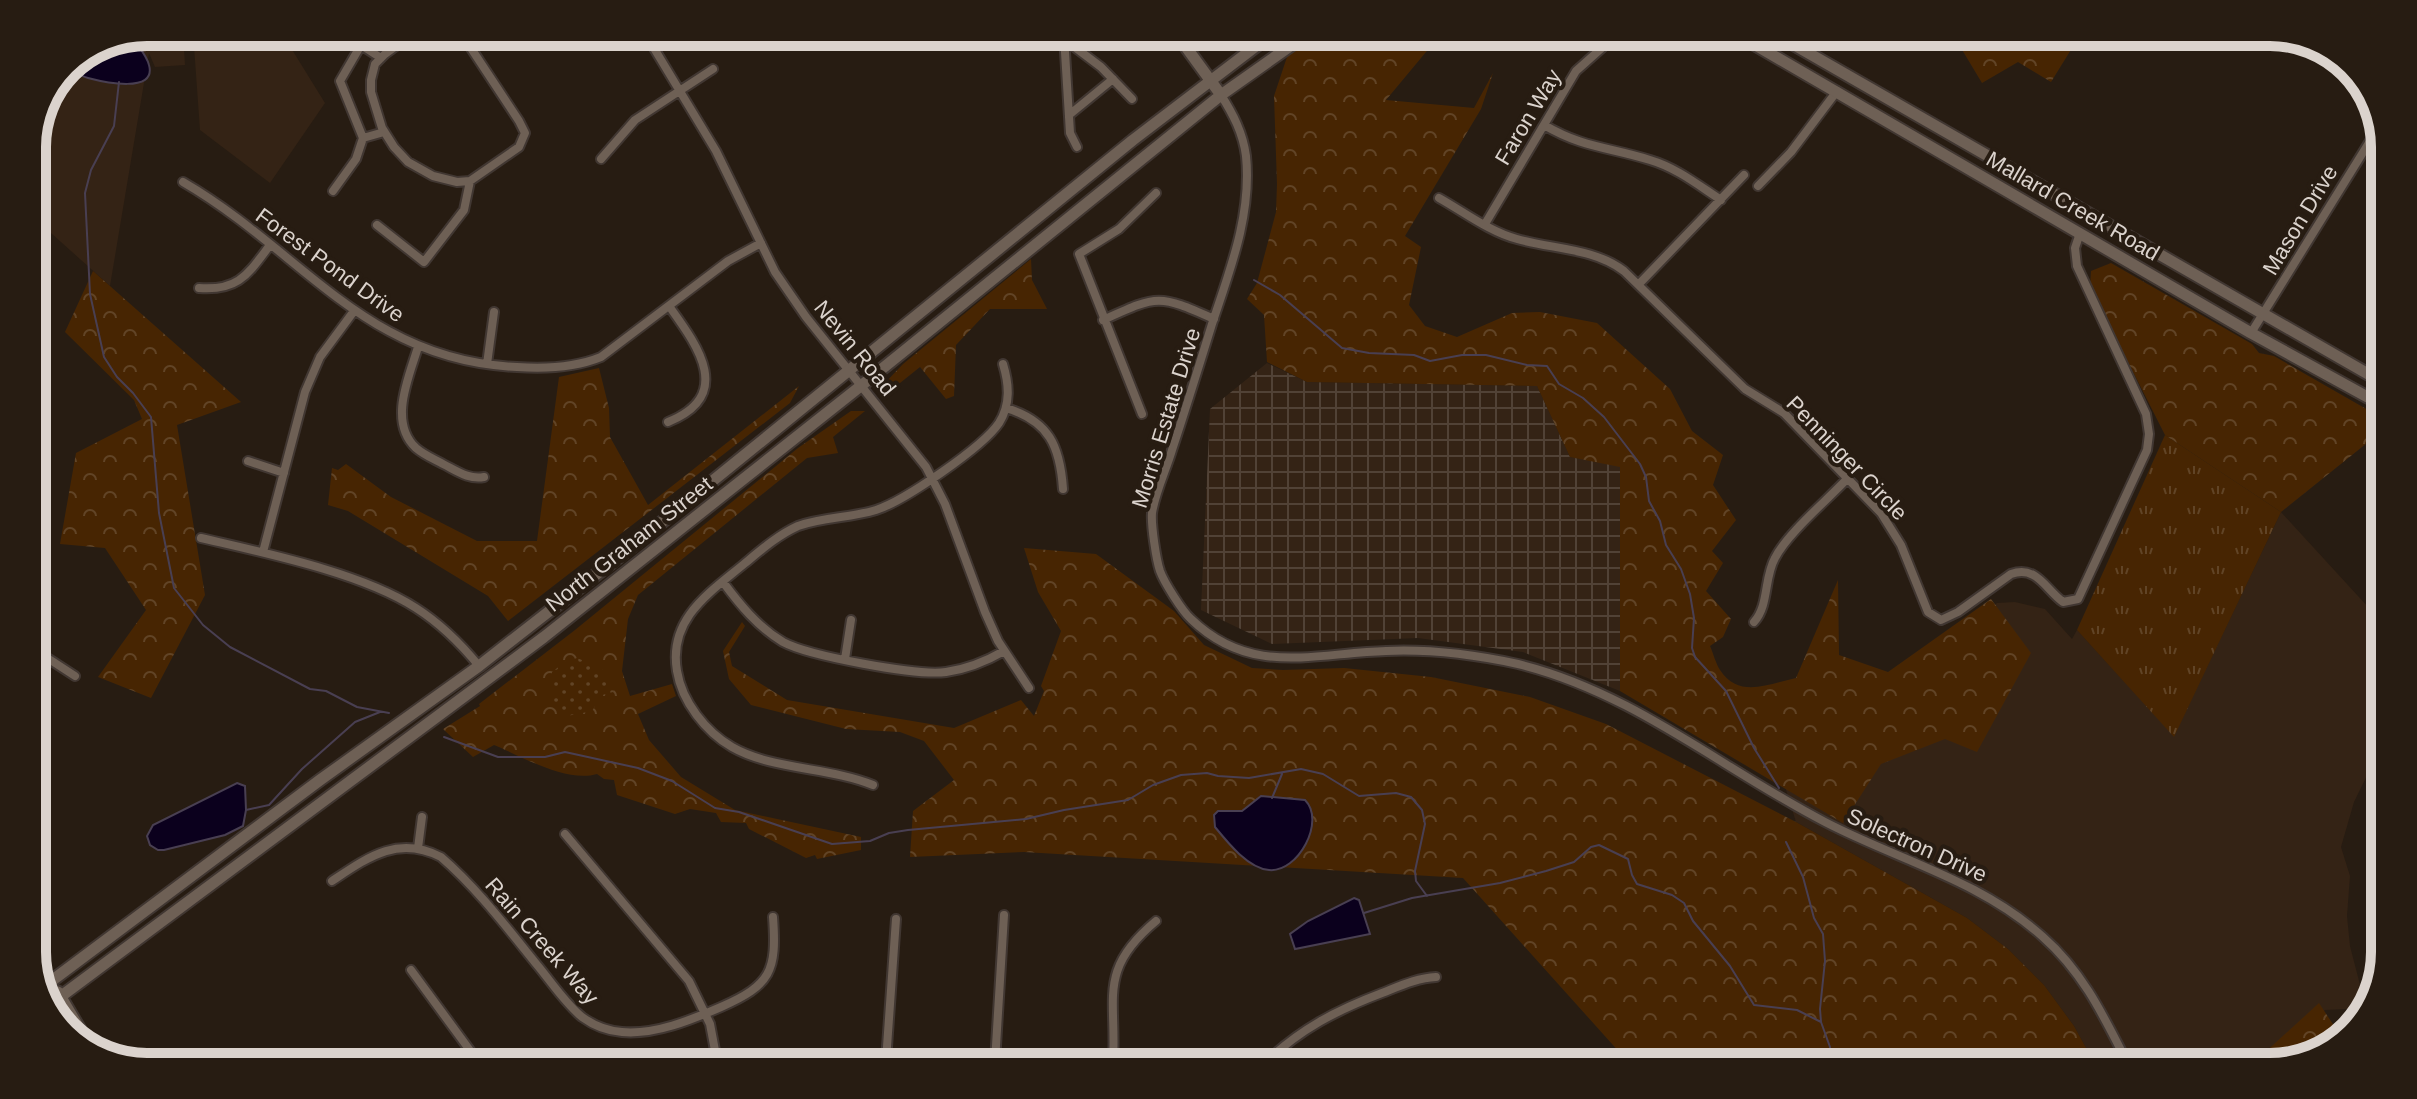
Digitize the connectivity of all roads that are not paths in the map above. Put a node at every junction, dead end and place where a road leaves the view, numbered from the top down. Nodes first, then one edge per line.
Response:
1 (360, 46) edge
2 (363, 46) edge
3 (392, 46) edge
4 (470, 46) edge
5 (653, 46) edge
6 (1065, 46) edge
7 (1075, 46) edge
8 (1186, 46) edge
9 (1256, 46) edge
10 (1290, 46) edge
11 (1608, 46) edge
12 (1758, 46) edge
13 (1791, 46) edge
14 (1802, 46) edge
15 (381, 58) junction
16 (1784, 60) junction
17 (713, 69) dead end
18 (1113, 79) junction
19 (1212, 79) junction
20 (679, 90) junction
21 (1837, 91) junction
22 (1221, 95) junction
23 (1132, 99) dead end
24 (1069, 115) junction
25 (1544, 125) junction
26 (384, 132) junction
27 (363, 138) junction
28 (2371, 140) edge
29 (1077, 147) dead end
30 (2366, 148) junction
31 (2371, 151) edge
32 (601, 159) dead end
33 (1744, 175) dead end
34 (470, 181) junction
35 (183, 182) dead end
36 (1758, 186) dead end
37 (333, 191) dead end
38 (1156, 193) dead end
39 (1439, 198) dead end
40 (1721, 200) junction
41 (1485, 224) junction
42 (377, 225) dead end
43 (2080, 233) junction
44 (761, 243) junction
45 (270, 245) junction
46 (1639, 284) junction
47 (199, 288) dead end
48 (669, 306) junction
49 (354, 311) junction
50 (494, 312) dead end
51 (2264, 313) junction
52 (1214, 319) junction
53 (1103, 320) junction
54 (2251, 333) junction
55 (418, 347) junction
56 (487, 364) junction
57 (1003, 364) dead end
58 (849, 370) junction
59 (2371, 376) edge
60 (862, 385) junction
61 (2371, 399) edge
62 (1006, 408) junction
63 (1142, 414) dead end
64 (668, 422) dead end
65 (248, 461) dead end
66 (284, 473) junction
67 (484, 477) dead end
68 (931, 477) junction
69 (1846, 480) junction
70 (1063, 489) dead end
71 (201, 538) dead end
72 (263, 552) junction
73 (723, 582) junction
74 (851, 620) dead end
75 (1754, 622) dead end
76 (1004, 651) junction
77 (46, 657) edge
78 (845, 659) junction
79 (479, 666) junction
80 (75, 676) dead end
81 (1029, 688) dead end
82 (873, 785) dead end
83 (1802, 810) joint
84 (422, 817) dead end
85 (565, 834) dead end
86 (418, 848) junction
87 (332, 881) dead end
88 (1004, 915) dead end
89 (773, 917) dead end
90 (896, 919) dead end
91 (1156, 921) dead end
92 (411, 970) dead end
93 (1436, 977) dead end
94 (50, 982) edge
95 (53, 990) edge
96 (62, 998) junction
97 (58, 1001) edge
98 (706, 1013) junction
99 (79, 1027) edge
100 (472, 1053) edge
101 (716, 1053) edge
102 (887, 1053) edge
103 (996, 1053) edge
104 (1113, 1053) edge
105 (1276, 1053) edge
106 (2122, 1053) edge

1 - 27 street
2 - 15 street
3 - 15 street
4 - 34 street
5 - 20 street, Nevin Road
6 - 24 street
7 - 18 street
8 - 19 main road
9 - 19 main road
10 - 22 main road
11 - 25 street, Faron Way
12 - 16 main road, Mallard Creek Road
13 - 16 main road
14 - 51 main road, Mallard Creek Road
15 - 26 street
16 - 21 main road, Mallard Creek Road
17 - 20 street
18 - 23 street
18 - 24 street
19 - 22 main road
19 - 58 main road, North Graham Street
20 - 32 street
20 - 44 street, Nevin Road
21 - 36 street
21 - 43 main road, Mallard Creek Road
22 - 52 street, Morris Estate Drive
22 - 60 main road, North Graham Street
24 - 29 street
25 - 40 street
25 - 41 street, Faron Way
26 - 27 street
26 - 34 street
27 - 37 street
28 - 30 street, Mason Drive
30 - 31 street
30 - 51 street, Mason Drive
33 - 40 street
34 - 42 street
35 - 45 street, Forest Pond Drive
38 - 53 street
39 - 41 street, Penninger Circle
40 - 46 street
41 - 46 street, Penninger Circle
43 - 54 main road, Mallard Creek Road
43 - 69 street, Penninger Circle
44 - 48 street, Forest Pond Drive
44 - 58 street, Nevin Road
45 - 47 street
45 - 49 street, Forest Pond Drive
46 - 69 street, Penninger Circle
48 - 56 street, Forest Pond Drive
48 - 64 street
49 - 55 street, Forest Pond Drive
49 - 66 street
50 - 56 street
51 - 54 street, Mason Drive
51 - 59 main road, Mallard Creek Road
52 - 53 street
52 - 83 street, Morris Estate Drive
53 - 63 street
54 - 61 main road, Mallard Creek Road
55 - 56 street, Forest Pond Drive
55 - 67 street
57 - 62 street
58 - 60 street, Nevin Road
58 - 79 main road, North Graham Street
60 - 68 street, Nevin Road
60 - 96 main road, North Graham Street
62 - 68 street
62 - 70 street
65 - 66 street
66 - 72 street
68 - 73 street
68 - 76 street, Nevin Road
69 - 75 street
71 - 72 street
72 - 79 street
73 - 78 street
73 - 82 street
74 - 78 street
76 - 78 street
76 - 81 street, Nevin Road
77 - 80 street
79 - 94 main road, North Graham Street
83 - 106 street, Solectron Drive
84 - 86 street
85 - 98 street
86 - 87 street
86 - 98 street, Rain Creek Way
88 - 103 street
89 - 98 street, Rain Creek Way
90 - 102 street
91 - 104 street
92 - 100 street
93 - 105 street
95 - 96 main road
96 - 97 main road, North Graham Street
96 - 99 main road
98 - 101 street

